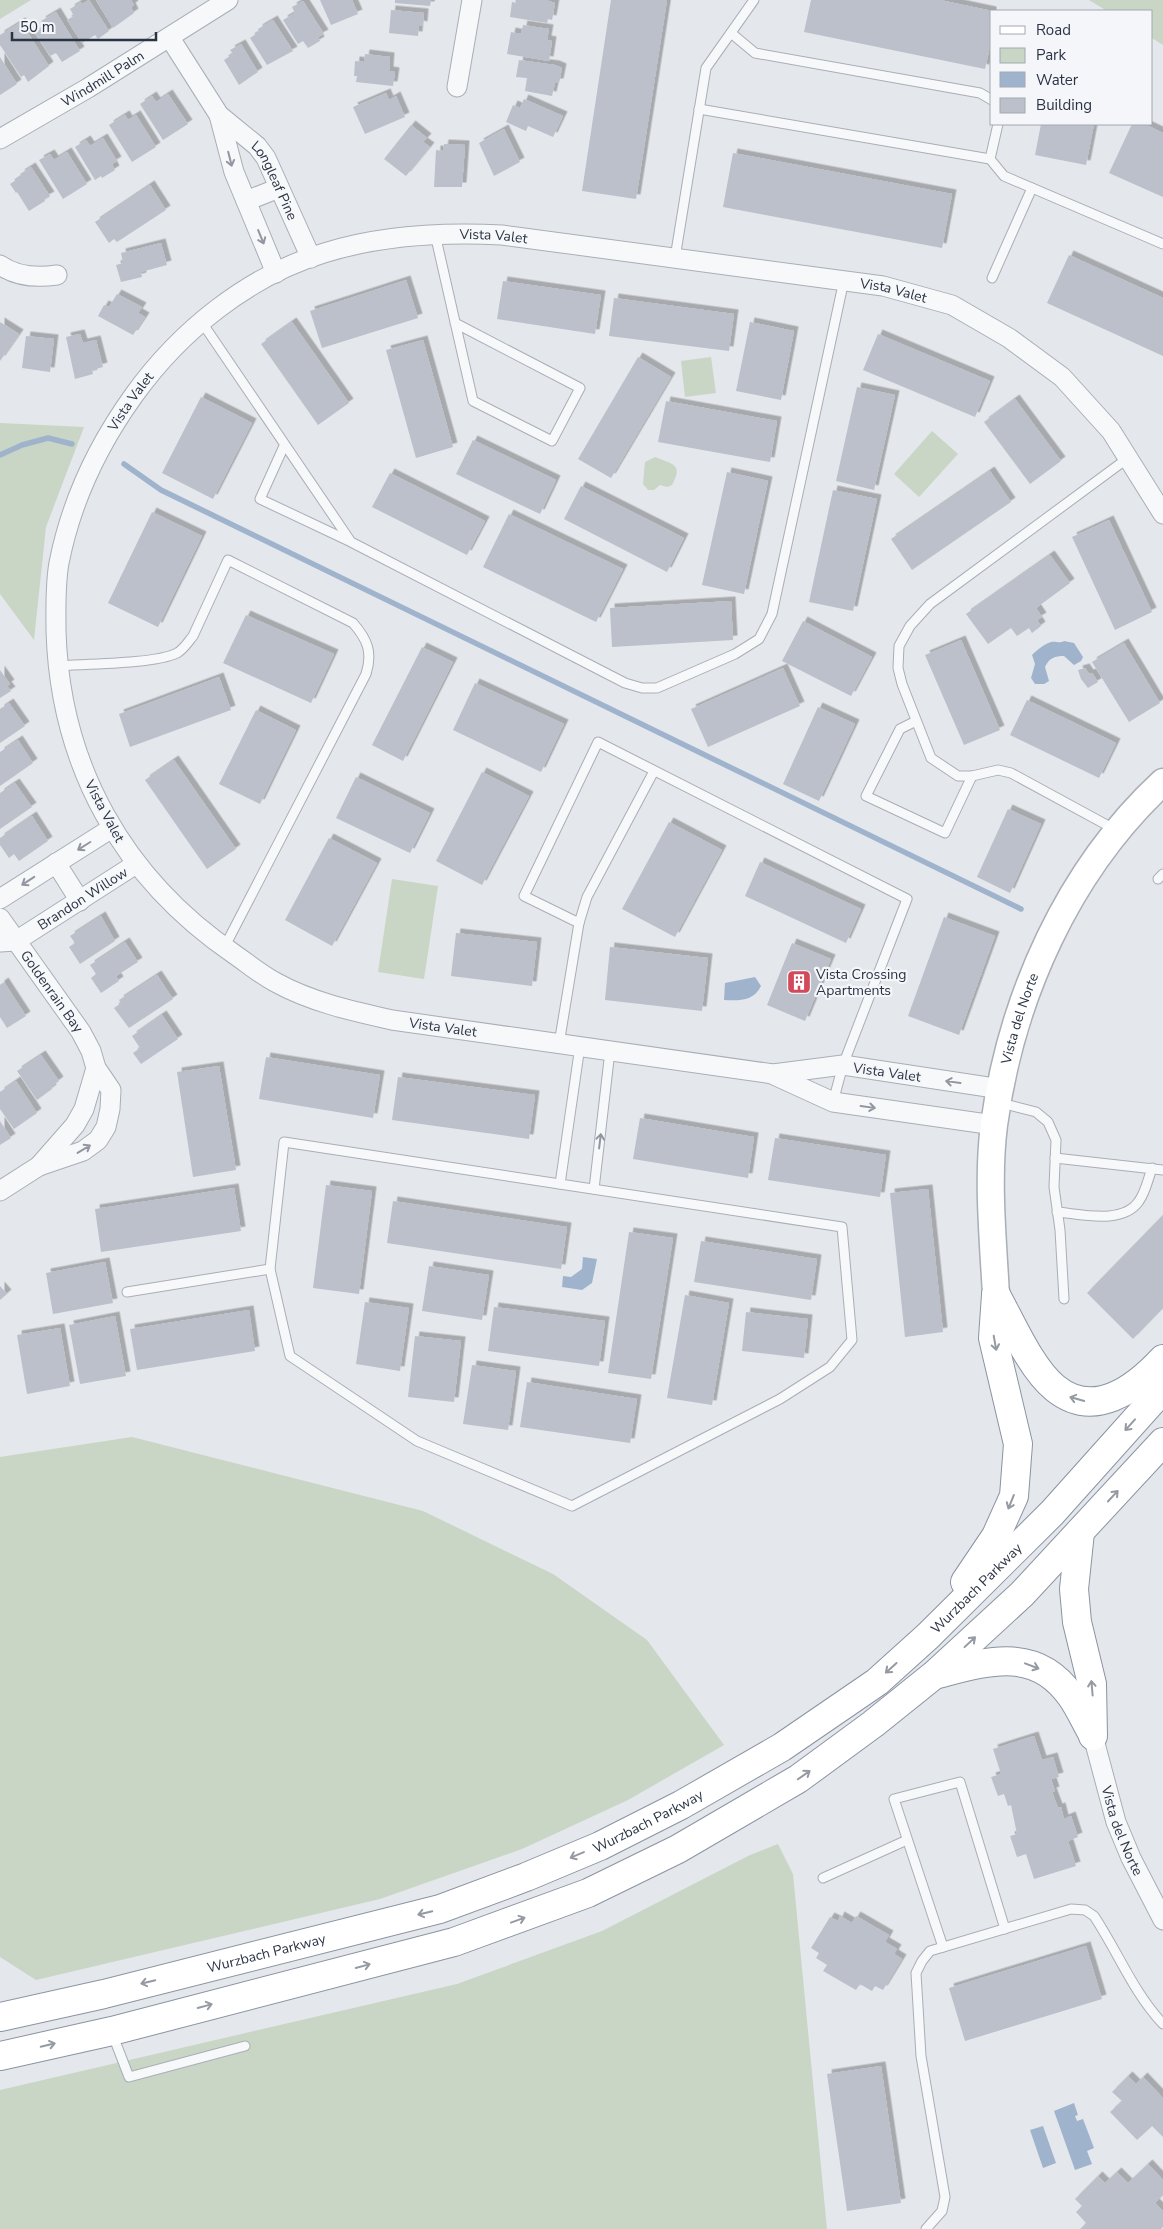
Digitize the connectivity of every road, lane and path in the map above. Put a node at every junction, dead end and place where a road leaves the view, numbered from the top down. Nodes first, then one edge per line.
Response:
1 (228, 0) edge
2 (472, 0) edge
3 (754, 0) edge
4 (731, 33) junction
5 (170, 38) junction
6 (457, 86) dead end
7 (990, 99) edge
8 (699, 109) junction
9 (219, 115) junction
10 (998, 125) edge
11 (0, 139) edge
12 (990, 159) junction
13 (279, 188) junction
14 (1032, 188) junction
15 (246, 201) junction
16 (435, 234) junction
17 (1163, 244) edge
18 (311, 258) junction
19 (675, 258) junction
20 (0, 265) edge
21 (276, 272) junction
22 (57, 275) dead end
23 (992, 278) dead end
24 (844, 280) junction
25 (201, 322) junction
26 (456, 323) junction
27 (284, 446) junction
28 (1128, 458) junction
29 (1163, 514) edge
30 (351, 542) junction
31 (57, 666) junction
32 (916, 720) junction
33 (654, 771) junction
34 (972, 776) junction
35 (1163, 782) edge
36 (112, 828) junction
37 (1118, 831) junction
38 (56, 863) junction
39 (136, 864) junction
40 (0, 900) edge
41 (80, 901) junction
42 (0, 918) edge
43 (579, 922) junction
44 (8, 941) edge
45 (224, 948) junction
46 (559, 1044) junction
47 (580, 1046) junction
48 (610, 1051) junction
49 (843, 1065) junction
50 (96, 1068) junction
51 (773, 1074) junction
52 (833, 1102) junction
53 (998, 1105) junction
54 (1056, 1158) junction
55 (39, 1166) junction
56 (1152, 1168) junction
57 (1163, 1170) edge
58 (560, 1184) junction
59 (594, 1189) junction
60 (0, 1191) edge
61 (1057, 1212) junction
62 (270, 1269) junction
63 (127, 1292) dead end
64 (996, 1295) junction
65 (1064, 1299) dead end
66 (1163, 1359) edge
67 (1163, 1389) edge
68 (1163, 1442) edge
69 (1080, 1532) junction
70 (928, 1636) junction
71 (934, 1675) junction
72 (1093, 1736) junction
73 (907, 1840) junction
74 (823, 1878) dead end
75 (1163, 1920) edge
76 (1005, 1928) junction
77 (943, 1947) junction
78 (0, 2017) edge
79 (1163, 2024) edge
80 (112, 2031) junction
81 (245, 2046) dead end
82 (0, 2056) edge
83 (933, 2227) edge

1 - 5 street, Windmill Palm
2 - 6 street
3 - 4 lane
4 - 7 lane
4 - 8 lane
5 - 9 street, Longleaf Pine
5 - 11 street, Windmill Palm
8 - 12 lane
8 - 19 lane
9 - 13 street, Longleaf Pine
9 -> 15 street, Longleaf Pine
10 - 12 lane
12 - 14 lane
13 - 15 street
13 - 18 street, Longleaf Pine
14 - 17 lane
14 - 23 lane
15 -> 21 street, Longleaf Pine
16 - 18 street, Vista Valet
16 - 19 street, Vista Valet
16 - 26 lane
18 - 21 street, Vista Valet
19 - 24 street, Vista Valet
20 - 22 street
21 - 25 street, Vista Valet
24 - 28 street, Vista Valet
24 - 30 lane
25 - 27 lane
25 - 31 street, Vista Valet
26 - 26 lane
27 - 30 lane
27 - 30 lane
28 - 29 street, Vista Valet
28 - 32 lane
31 - 36 street, Vista Valet
31 - 45 lane
32 - 34 lane
32 - 34 lane
33 - 43 lane
33 - 43 lane
33 - 49 lane
34 - 37 lane
35 - 37 street, Vista del Norte
36 -> 38 street
36 - 39 street, Vista Valet
37 - 53 street, Vista del Norte
38 -> 40 street
38 - 41 street
39 - 41 street, Brandon Willow
39 - 45 street, Vista Valet
41 - 44 street, Brandon Willow
42 - 44 street, Goldenrain Bay
43 - 46 lane
44 - 50 street, Goldenrain Bay
45 - 46 street, Vista Valet
46 - 47 street, Vista Valet
47 - 48 street, Vista Valet
47 - 58 lane
48 - 51 street, Vista Valet
59 -> 48 lane
49 - 51 street, Vista Valet
49 - 52 lane
53 -> 49 street, Vista Valet
50 - 55 street
55 -> 50 street, Goldenrain Bay
51 - 52 street, Vista Valet
52 -> 53 street, Vista Valet
53 - 54 lane
53 - 64 street, Vista del Norte
54 - 56 lane
54 - 61 lane
55 - 60 street
56 - 57 lane
56 - 61 lane
58 - 59 lane
58 - 62 lane
59 - 62 lane
61 - 65 lane
62 - 63 lane
66 -> 64 highway
64 -> 70 highway
67 -> 70 highway, Wurzbach Parkway
69 -> 68 highway
71 -> 69 highway
72 -> 69 highway
70 -> 78 highway, Wurzbach Parkway
71 -> 72 highway
80 -> 71 highway
72 - 75 street, Vista del Norte
73 - 74 lane
73 - 76 lane
73 - 77 lane
76 - 77 lane
76 - 79 lane
77 - 83 lane
80 - 81 lane
82 -> 80 highway

